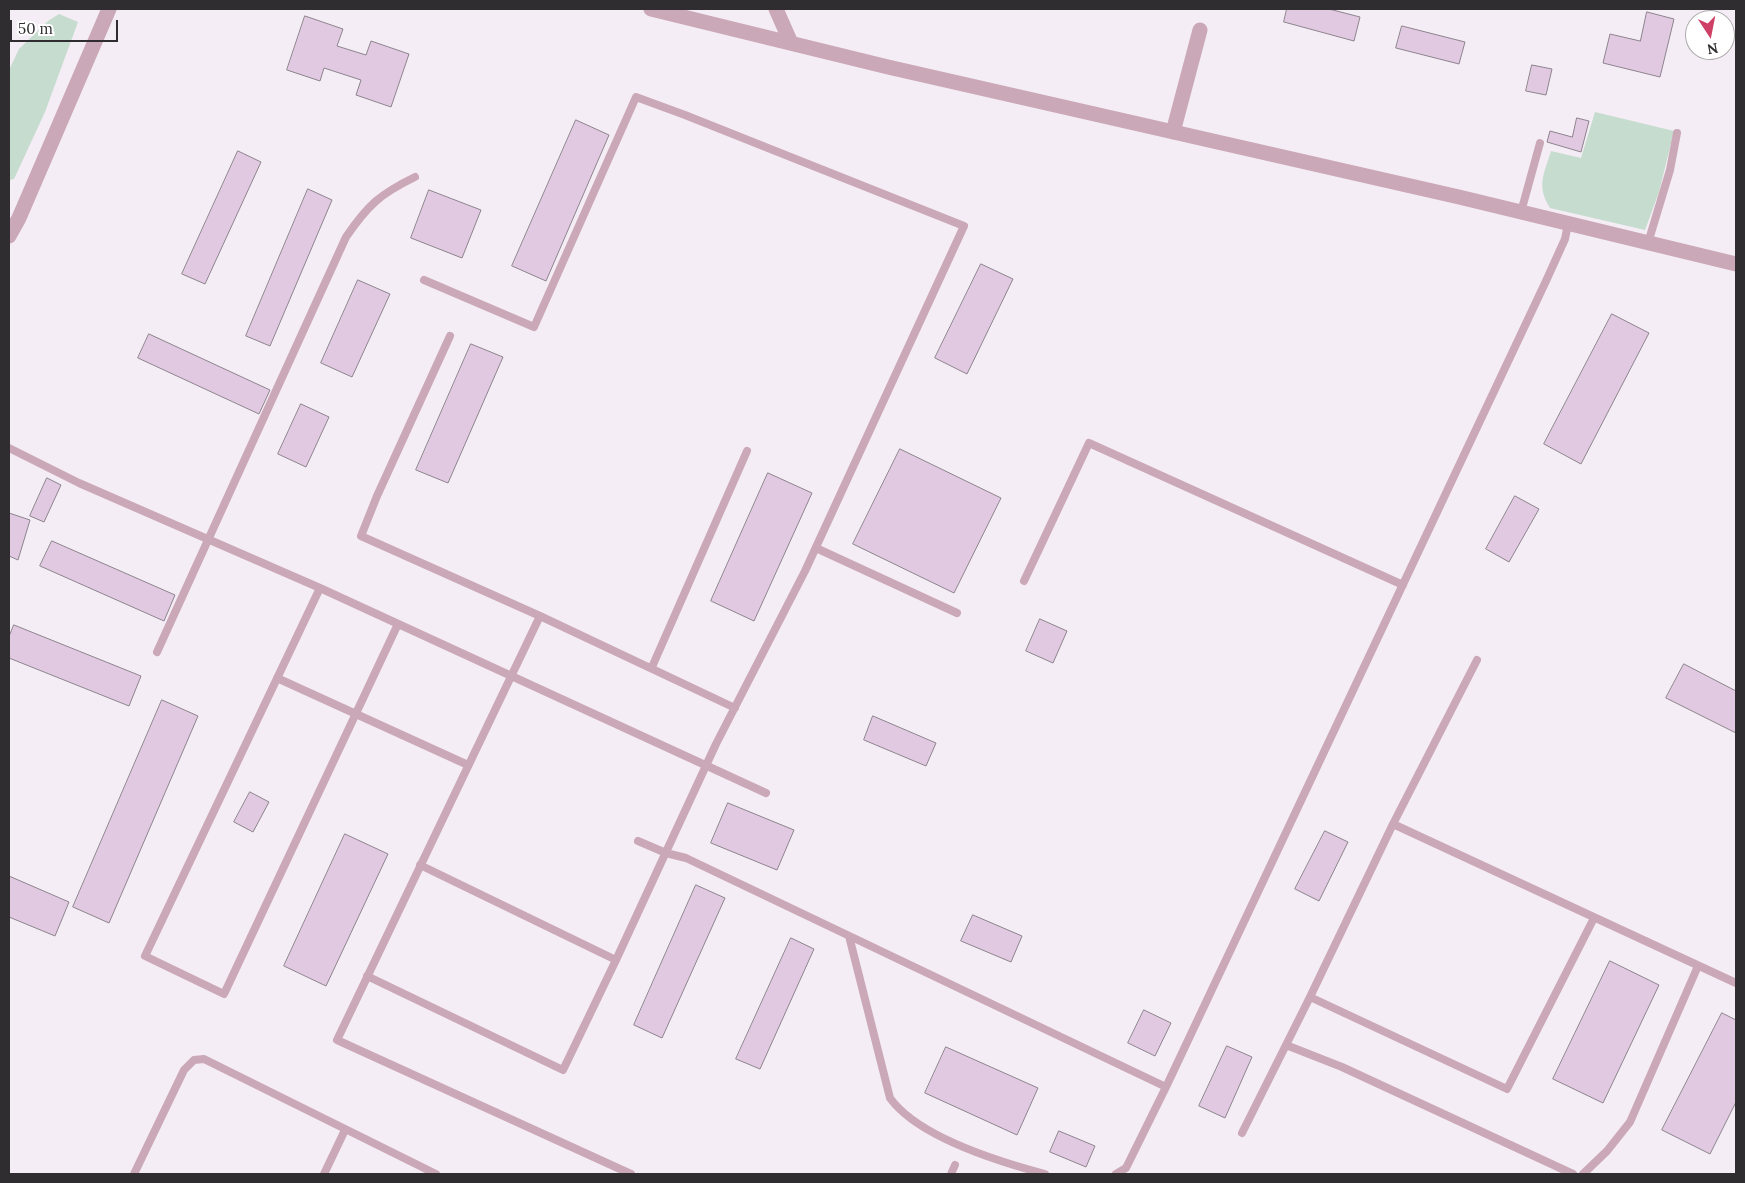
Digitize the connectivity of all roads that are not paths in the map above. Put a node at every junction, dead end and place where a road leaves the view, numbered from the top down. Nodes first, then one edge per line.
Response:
1 (110, 9) edge
2 (651, 9) edge
3 (776, 9) edge
4 (1200, 30) dead end
5 (791, 43) junction
6 (1173, 132) junction
7 (1678, 133) dead end
8 (1540, 143) dead end
9 (415, 177) dead end
10 (1521, 212) junction
11 (1568, 224) junction
12 (9, 236) edge
13 (1648, 243) junction
14 (1736, 264) edge
15 (424, 280) dead end
16 (450, 336) dead end
17 (9, 448) edge
18 (747, 451) dead end
19 (208, 538) junction
20 (816, 548) junction
21 (1024, 580) dead end
22 (1403, 585) junction
23 (320, 588) junction
24 (957, 614) dead end
25 (540, 616) junction
26 (398, 624) junction
27 (158, 652) dead end
28 (1477, 660) dead end
29 (652, 667) junction
30 (511, 677) junction
31 (277, 678) junction
32 (735, 708) junction
33 (355, 713) junction
34 (468, 765) junction
35 (706, 767) junction
36 (766, 793) dead end
37 (1392, 824) junction
38 (638, 841) dead end
39 (666, 853) junction
40 (420, 866) junction
41 (1594, 918) junction
42 (849, 936) junction
43 (616, 960) junction
44 (1698, 966) junction
45 (367, 976) junction
46 (1736, 983) edge
47 (1310, 997) junction
48 (1286, 1046) junction
49 (1166, 1087) junction
50 (345, 1130) junction
51 (1242, 1133) dead end
52 (956, 1165) dead end
53 (424, 1172) edge
54 (134, 1174) edge
55 (324, 1174) edge
56 (436, 1174) edge
57 (631, 1174) edge
58 (951, 1174) edge
59 (1045, 1174) edge
60 (1116, 1174) edge
61 (1573, 1174) edge
62 (1583, 1174) edge

1 - 12 street
2 - 5 street
3 - 5 street
4 - 6 street
5 - 6 street
6 - 10 street
7 - 13 lane
8 - 10 lane
9 - 19 lane
10 - 11 street
11 - 13 street
11 - 22 lane
13 - 14 street
15 - 20 lane
16 - 25 lane
17 - 19 lane
18 - 29 lane
19 - 23 lane
19 - 27 lane
20 - 24 lane
20 - 32 lane
21 - 22 lane
22 - 49 lane
23 - 26 lane
23 - 31 lane
25 - 29 lane
25 - 30 lane
26 - 30 lane
26 - 33 lane
28 - 37 lane
29 - 32 lane
30 - 34 lane
30 - 35 lane
31 - 33 lane
31 - 33 lane
32 - 35 lane
33 - 34 lane
34 - 40 lane
35 - 36 lane
35 - 39 lane
37 - 41 lane
37 - 47 lane
38 - 39 lane
39 - 42 lane
39 - 43 lane
40 - 43 lane
40 - 45 lane
41 - 44 lane
41 - 47 lane
42 - 49 lane
42 - 59 lane
43 - 45 lane
44 - 46 lane
44 - 62 lane
45 - 57 lane
47 - 48 lane
48 - 51 lane
48 - 61 lane
49 - 60 lane
50 - 53 lane
50 - 54 lane
50 - 55 lane
52 - 58 lane
53 - 56 lane

